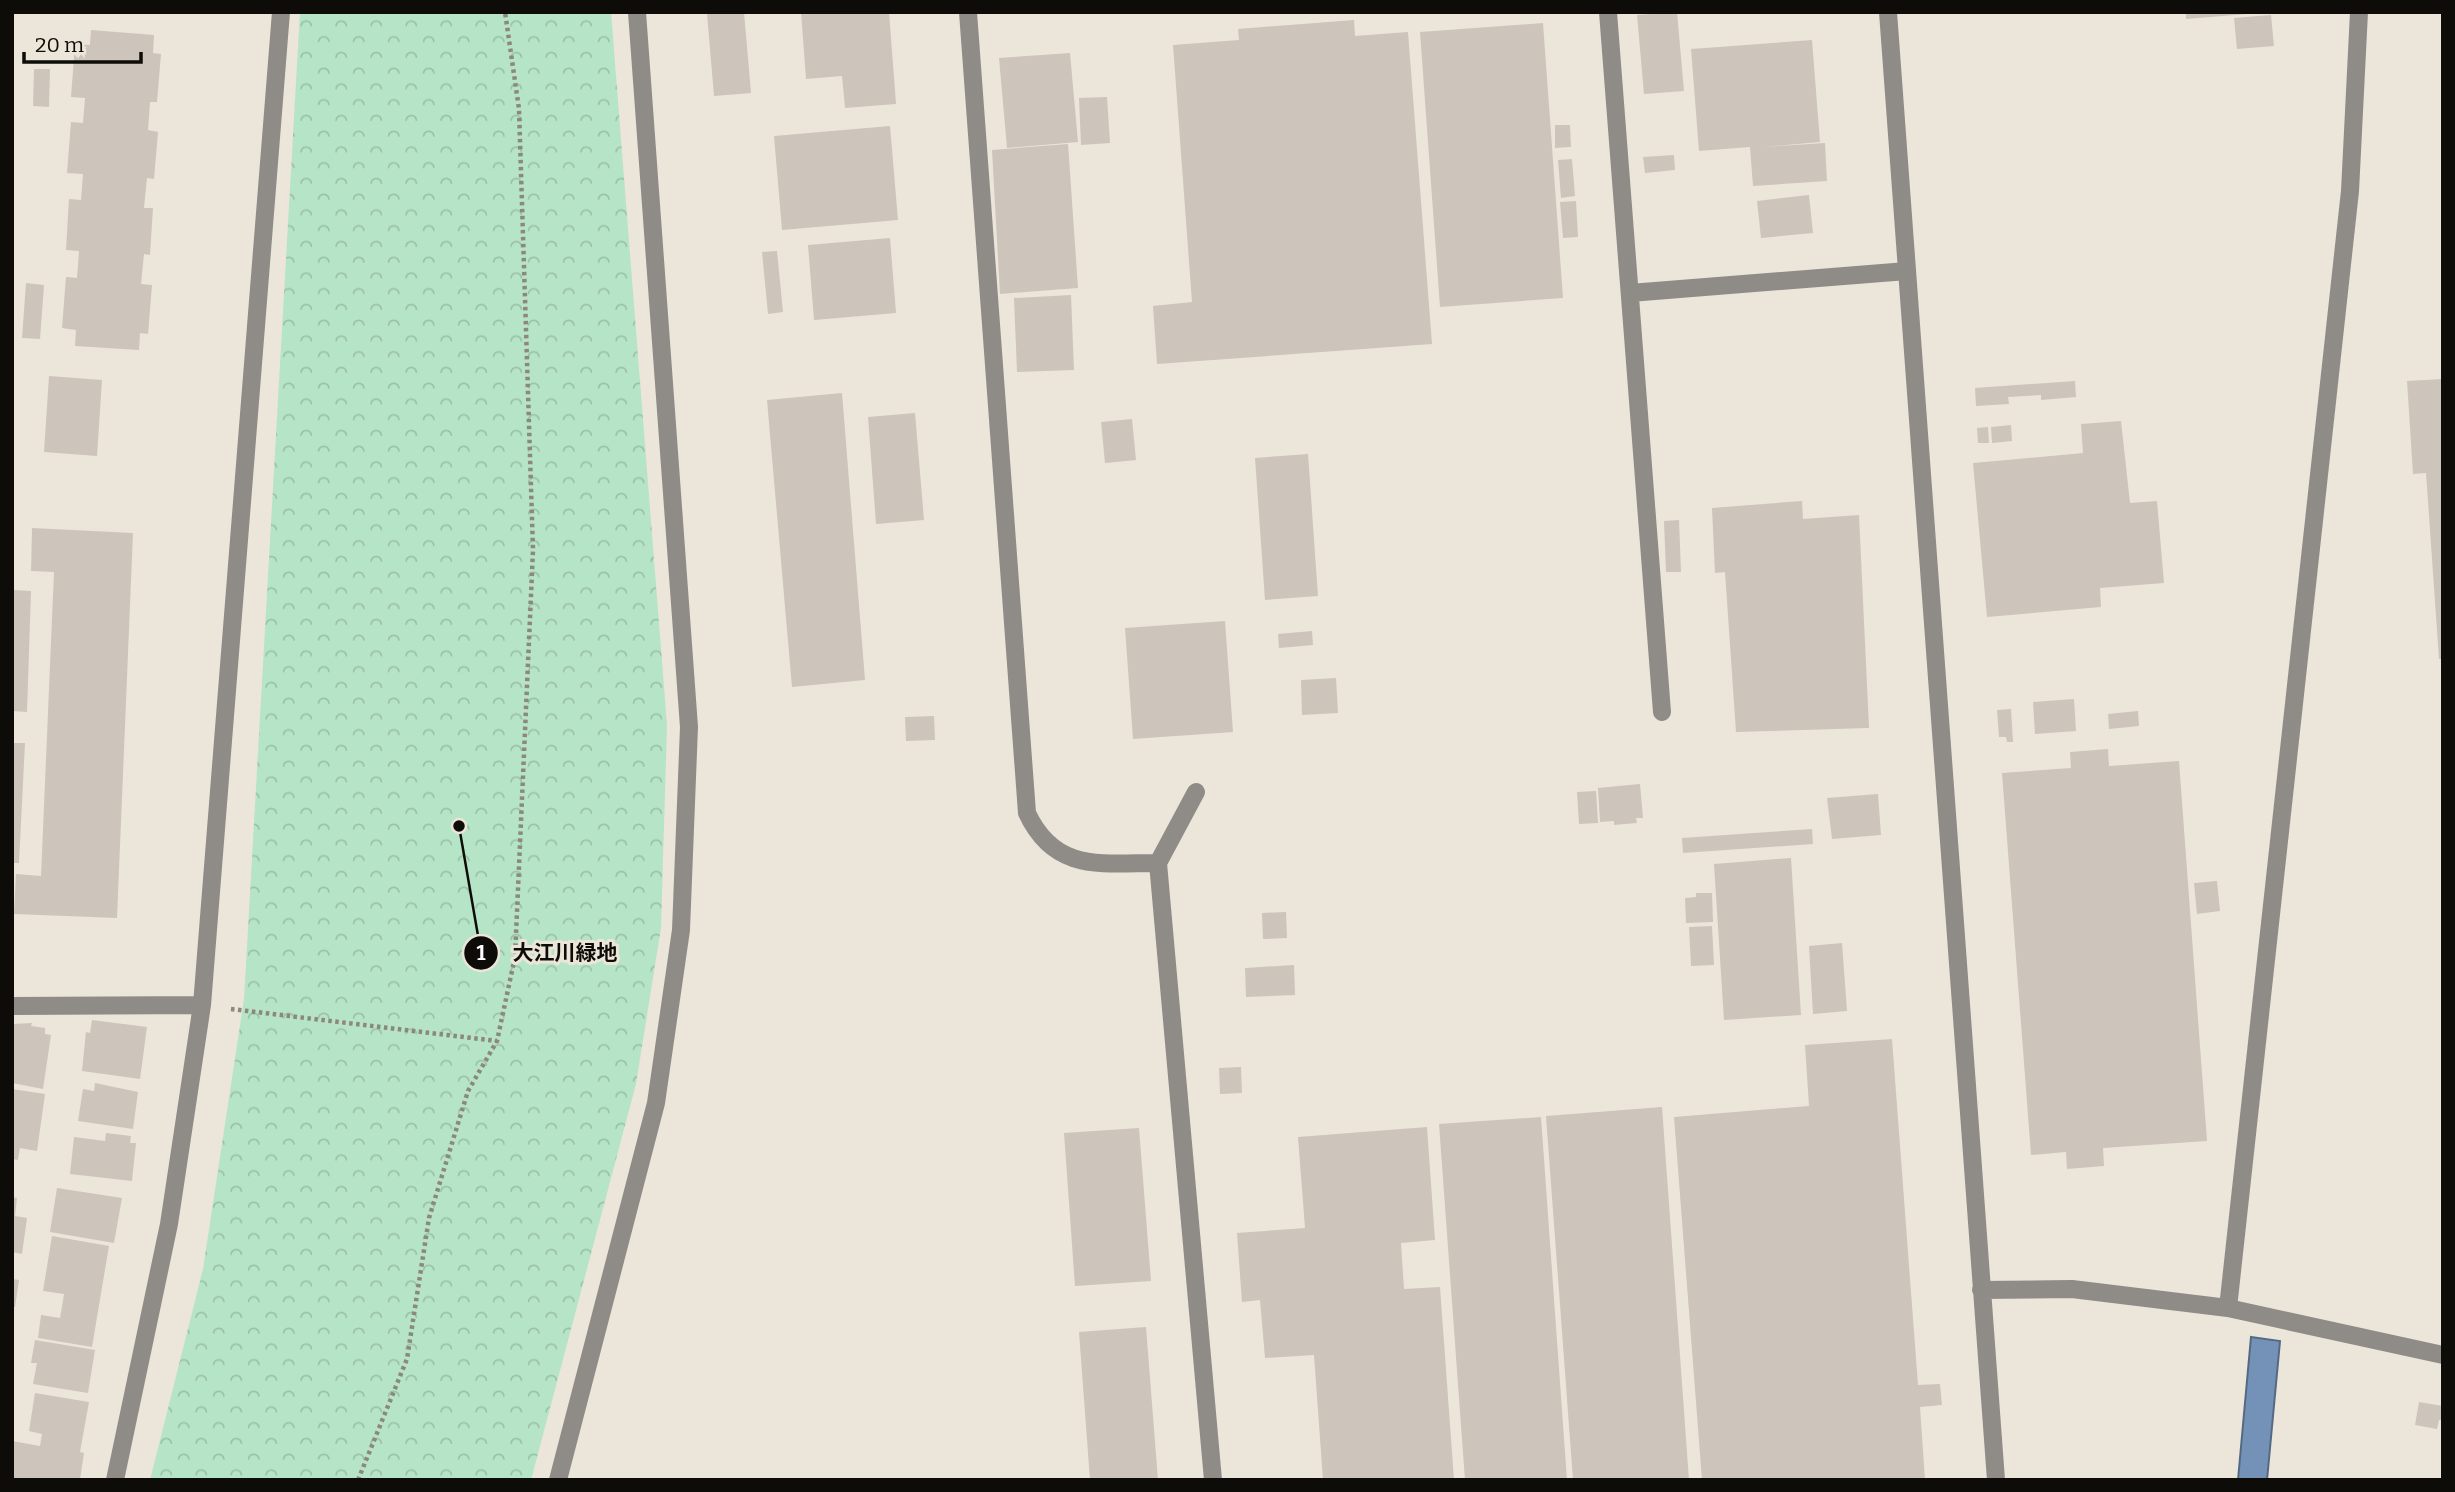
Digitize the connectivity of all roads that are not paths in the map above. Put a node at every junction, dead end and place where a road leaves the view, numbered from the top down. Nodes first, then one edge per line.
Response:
1 (281, 12) edge
2 (637, 12) edge
3 (968, 12) edge
4 (1608, 12) edge
5 (1888, 12) edge
6 (2359, 12) edge
7 (1907, 271) junction
8 (1630, 293) junction
9 (1662, 712) dead end
10 (1196, 792) dead end
11 (1158, 863) junction
12 (200, 1005) junction
13 (12, 1006) edge
14 (1981, 1290) junction
15 (2228, 1308) junction
16 (2443, 1355) edge
17 (115, 1480) edge
18 (558, 1480) edge
19 (1213, 1480) edge
20 (1996, 1480) edge

1 - 12 street
2 - 18 street
3 - 11 street
4 - 8 street
5 - 7 street
6 - 15 street
7 - 8 street
7 - 14 street
8 - 9 street
10 - 11 street
11 - 19 street
12 - 13 street
12 - 17 street
14 - 15 street
14 - 20 street
15 - 16 street

